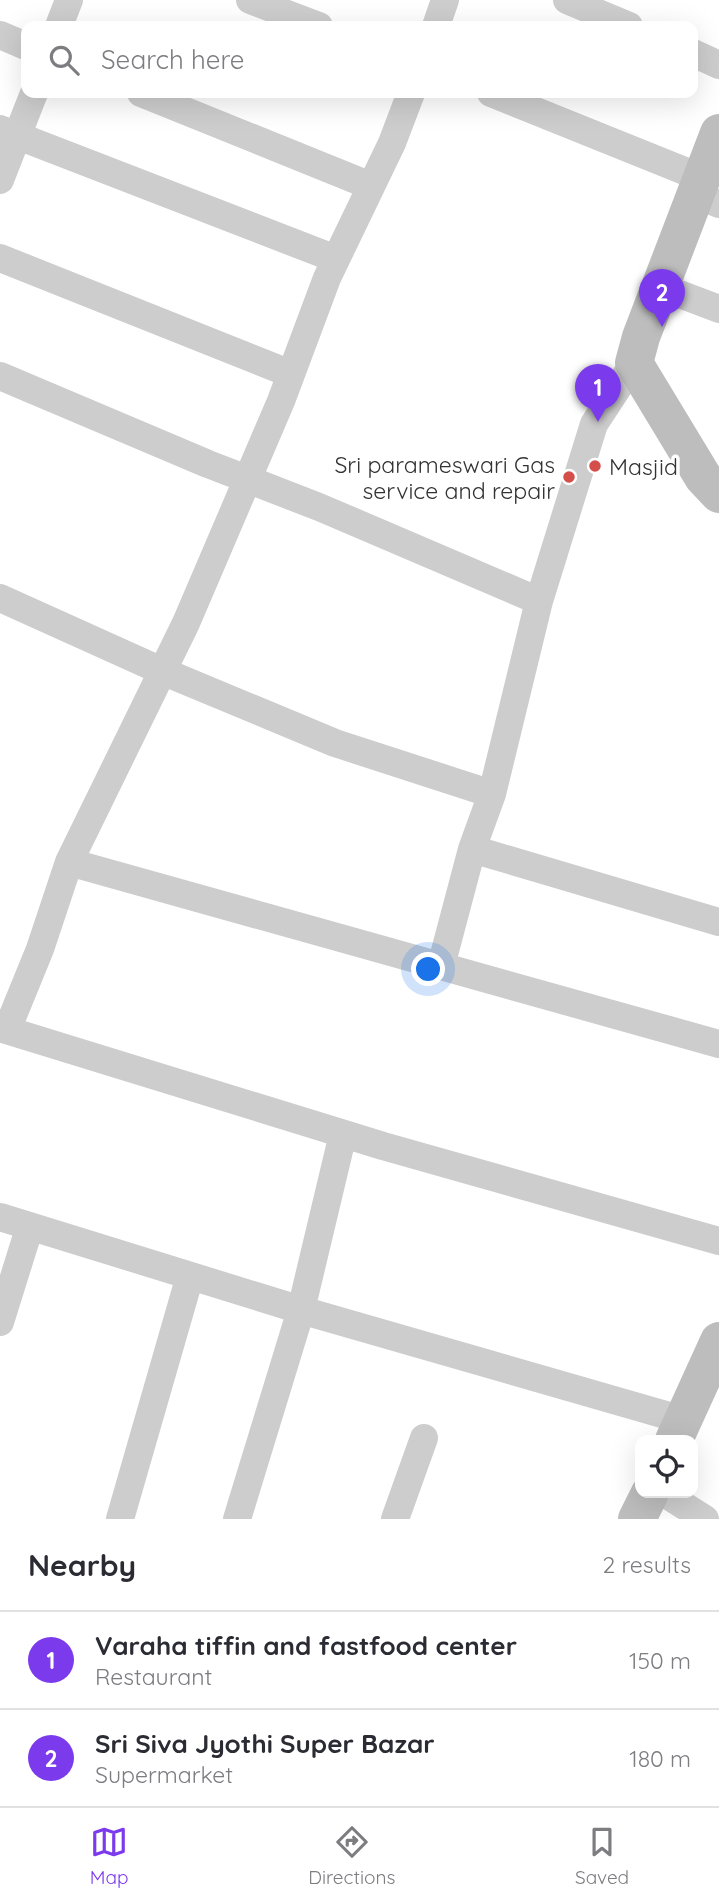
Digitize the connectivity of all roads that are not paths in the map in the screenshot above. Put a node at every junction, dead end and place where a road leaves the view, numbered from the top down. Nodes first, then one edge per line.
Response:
1 (69, 0) edge
2 (250, 0) edge
3 (445, 0) edge
4 (567, 0) edge
5 (61, 21) edge
6 (306, 21) edge
7 (438, 21) edge
8 (617, 21) edge
9 (0, 35) edge
10 (21, 44) edge
11 (698, 55) edge
12 (719, 65) edge
13 (31, 98) edge
14 (153, 98) edge
15 (409, 98) edge
16 (502, 98) edge
17 (9, 132) edge
18 (719, 133) edge
19 (0, 180) edge
20 (371, 186) junction
21 (706, 192) edge
22 (0, 258) edge
23 (336, 260) junction
24 (661, 287) junction
25 (719, 309) edge
26 (634, 363) junction
27 (291, 374) junction
28 (0, 376) edge
29 (247, 478) junction
30 (719, 494) edge
31 (0, 598) edge
32 (539, 601) junction
33 (162, 671) junction
34 (492, 794) junction
35 (472, 849) junction
36 (69, 862) junction
37 (719, 922) edge
38 (441, 966) junction
39 (3, 1030) edge
40 (719, 1044) edge
41 (343, 1133) junction
42 (0, 1217) edge
43 (30, 1226) junction
44 (719, 1241) edge
45 (191, 1276) junction
46 (301, 1310) junction
47 (0, 1322) edge
48 (717, 1352) edge
49 (678, 1430) edge
50 (424, 1438) dead end
51 (648, 1498) edge
52 (672, 1498) edge
53 (120, 1519) edge
54 (237, 1519) edge
55 (395, 1519) edge
56 (637, 1519) edge
57 (705, 1519) edge

1 - 5 street
2 - 6 street
3 - 7 street
4 - 8 street
9 - 10 street
11 - 12 street
13 - 17 street
14 - 20 street
15 - 20 street
16 - 21 street
17 - 19 street
17 - 23 street
18 - 21 street
20 - 23 street
21 - 24 street
22 - 27 street
23 - 27 street
24 - 25 street
24 - 26 street
26 - 30 street
26 - 32 street
27 - 29 street
28 - 29 street
29 - 32 street
29 - 33 street
31 - 33 street
32 - 34 street
33 - 34 street
33 - 36 street
34 - 35 street
35 - 37 street
35 - 38 street
36 - 38 street
36 - 39 street
38 - 40 street
39 - 41 street
41 - 44 street
41 - 46 street
42 - 43 street
43 - 45 street
43 - 47 street
45 - 46 street
45 - 53 street
46 - 49 street
46 - 54 street
48 - 49 street
50 - 55 street
51 - 56 street
52 - 57 street

